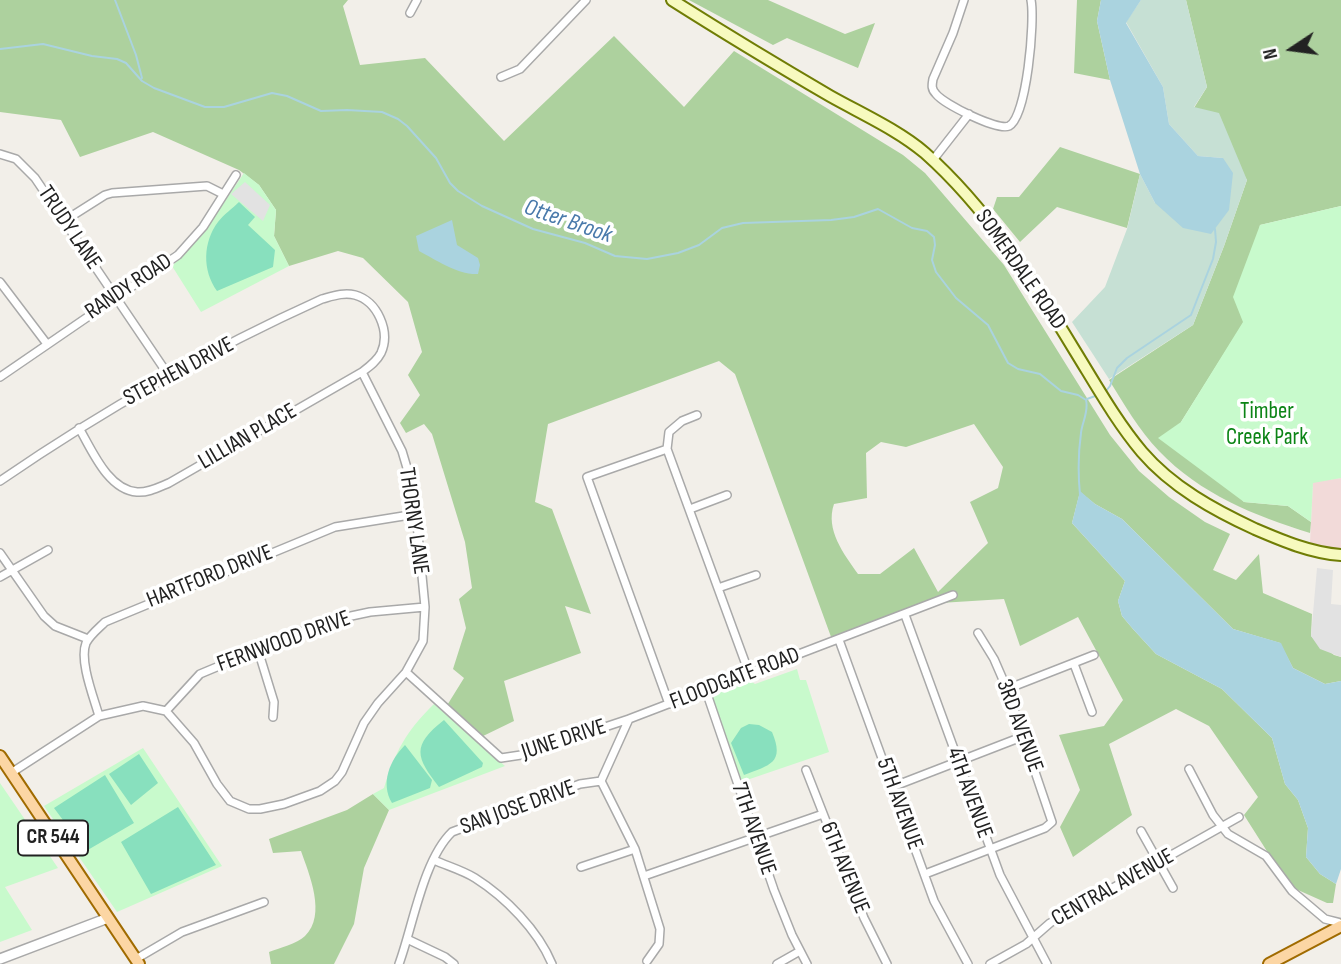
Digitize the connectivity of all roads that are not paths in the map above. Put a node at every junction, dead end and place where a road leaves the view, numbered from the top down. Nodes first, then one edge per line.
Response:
1 (417, 0) edge
2 (586, 0) edge
3 (672, 0) edge
4 (964, 0) edge
5 (1031, 0) edge
6 (410, 13) dead end
7 (501, 77) dead end
8 (969, 114) junction
9 (0, 154) edge
10 (933, 160) junction
11 (236, 175) dead end
12 (223, 194) junction
13 (64, 220) junction
14 (0, 282) edge
15 (116, 297) junction
16 (368, 302) joint
17 (47, 344) junction
18 (362, 372) junction
19 (169, 376) junction
20 (0, 377) edge
21 (697, 415) dead end
22 (79, 428) junction
23 (667, 449) junction
24 (0, 481) edge
25 (727, 495) dead end
26 (690, 509) junction
27 (416, 514) junction
28 (48, 550) dead end
29 (0, 553) edge
30 (1341, 555) edge
31 (12, 570) junction
32 (756, 575) dead end
33 (0, 577) edge
34 (718, 588) junction
35 (953, 595) dead end
36 (425, 607) junction
37 (905, 615) junction
38 (978, 633) dead end
39 (88, 639) junction
40 (839, 640) junction
41 (258, 650) junction
42 (1094, 655) dead end
43 (1074, 664) junction
44 (406, 672) junction
45 (747, 675) junction
46 (1007, 689) junction
47 (706, 691) junction
48 (669, 704) junction
49 (166, 711) junction
50 (1092, 712) dead end
51 (99, 716) junction
52 (273, 717) dead end
53 (629, 719) junction
54 (1024, 736) junction
55 (0, 756) edge
56 (958, 762) junction
57 (1189, 769) dead end
58 (806, 770) dead end
59 (11, 773) junction
60 (601, 781) junction
61 (892, 787) junction
62 (822, 814) junction
63 (1239, 817) dead end
64 (1221, 827) junction
65 (1140, 831) dead end
66 (756, 836) junction
67 (635, 849) junction
68 (990, 850) junction
69 (434, 860) junction
70 (1160, 863) junction
71 (581, 867) dead end
72 (925, 874) junction
73 (644, 876) junction
74 (1173, 888) dead end
75 (264, 902) dead end
76 (108, 919) junction
77 (1341, 925) edge
78 (1032, 938) junction
79 (407, 939) junction
80 (800, 951) junction
81 (0, 959) edge
82 (138, 962) edge
83 (648, 962) edge
84 (399, 964) edge
85 (454, 964) edge
86 (552, 964) edge
87 (639, 964) edge
88 (777, 964) edge
89 (807, 964) edge
90 (887, 964) edge
91 (968, 964) edge
92 (990, 964) edge
93 (1047, 964) edge
94 (1269, 964) edge

1 - 6 street
2 - 7 street
3 - 10 main road, SOMERDALE ROAD
4 - 8 street
5 - 8 street
8 - 10 street
9 - 13 street, TRUDY LANE
10 - 30 main road, SOMERDALE ROAD
11 - 12 street, RANDY ROAD
12 - 13 street
12 - 15 street, RANDY ROAD
13 - 15 street, TRUDY LANE
14 - 17 street
15 - 17 street, RANDY ROAD
15 - 19 street, TRUDY LANE
16 - 18 street, LILLIAN PLACE
16 - 19 street, STEPHEN DRIVE
17 - 20 street, RANDY ROAD
18 - 22 street, LILLIAN PLACE
18 - 27 street, THORNY LANE
19 - 22 street, STEPHEN DRIVE
21 - 23 street
22 - 24 street, STEPHEN DRIVE
23 - 26 street
23 - 48 street
25 - 26 street
26 - 34 street
27 - 36 street, THORNY LANE
27 - 39 street, HARTFORD DRIVE
28 - 31 street
29 - 31 street
31 - 33 street
31 - 39 street
32 - 34 street
34 - 45 street
35 - 37 street, FLOODGATE ROAD
36 - 41 street, FERNWOOD DRIVE
36 - 44 street, THORNY LANE
37 - 40 street, FLOODGATE ROAD
37 - 56 street, 4TH AVENUE
38 - 46 street, 3RD AVENUE
39 - 51 street
40 - 45 street, FLOODGATE ROAD
40 - 61 street, 5TH AVENUE
41 - 49 street, FERNWOOD DRIVE
41 - 52 street
42 - 43 street
43 - 46 street
43 - 50 street
44 - 49 street
44 - 53 street, JUNE DRIVE
45 - 47 street, FLOODGATE ROAD
46 - 54 street, 3RD AVENUE
47 - 48 street, FLOODGATE ROAD
47 - 66 street, 7TH AVENUE
48 - 53 street, FLOODGATE ROAD
49 - 51 street
51 - 59 street
53 - 60 street
54 - 56 street
54 - 68 street, 3RD AVENUE
55 - 59 main road, CR 544
56 - 61 street
56 - 68 street, 4TH AVENUE
57 - 64 street
58 - 62 street, 6TH AVENUE
59 - 76 main road, CR 544
60 - 67 street
60 - 69 street, SAN JOSE DRIVE
61 - 72 street, 5TH AVENUE
62 - 66 street
62 - 90 street, 6TH AVENUE
63 - 64 street, CENTRAL AVENUE
64 - 70 street, CENTRAL AVENUE
64 - 77 street
65 - 70 street
66 - 73 street
66 - 80 street, 7TH AVENUE
67 - 71 street
67 - 73 street
68 - 72 street
68 - 78 street, 4TH AVENUE
69 - 79 street, SAN JOSE DRIVE
69 - 86 street
70 - 74 street
70 - 78 street, CENTRAL AVENUE
72 - 91 street, 5TH AVENUE
73 - 83 street
75 - 82 street
76 - 81 street
76 - 82 main road, CR 544
77 - 94 main road
78 - 92 street, CENTRAL AVENUE
78 - 93 street, 4TH AVENUE
79 - 84 street, SAN JOSE DRIVE
79 - 85 street
80 - 88 street
80 - 89 street, 7TH AVENUE
83 - 87 street

